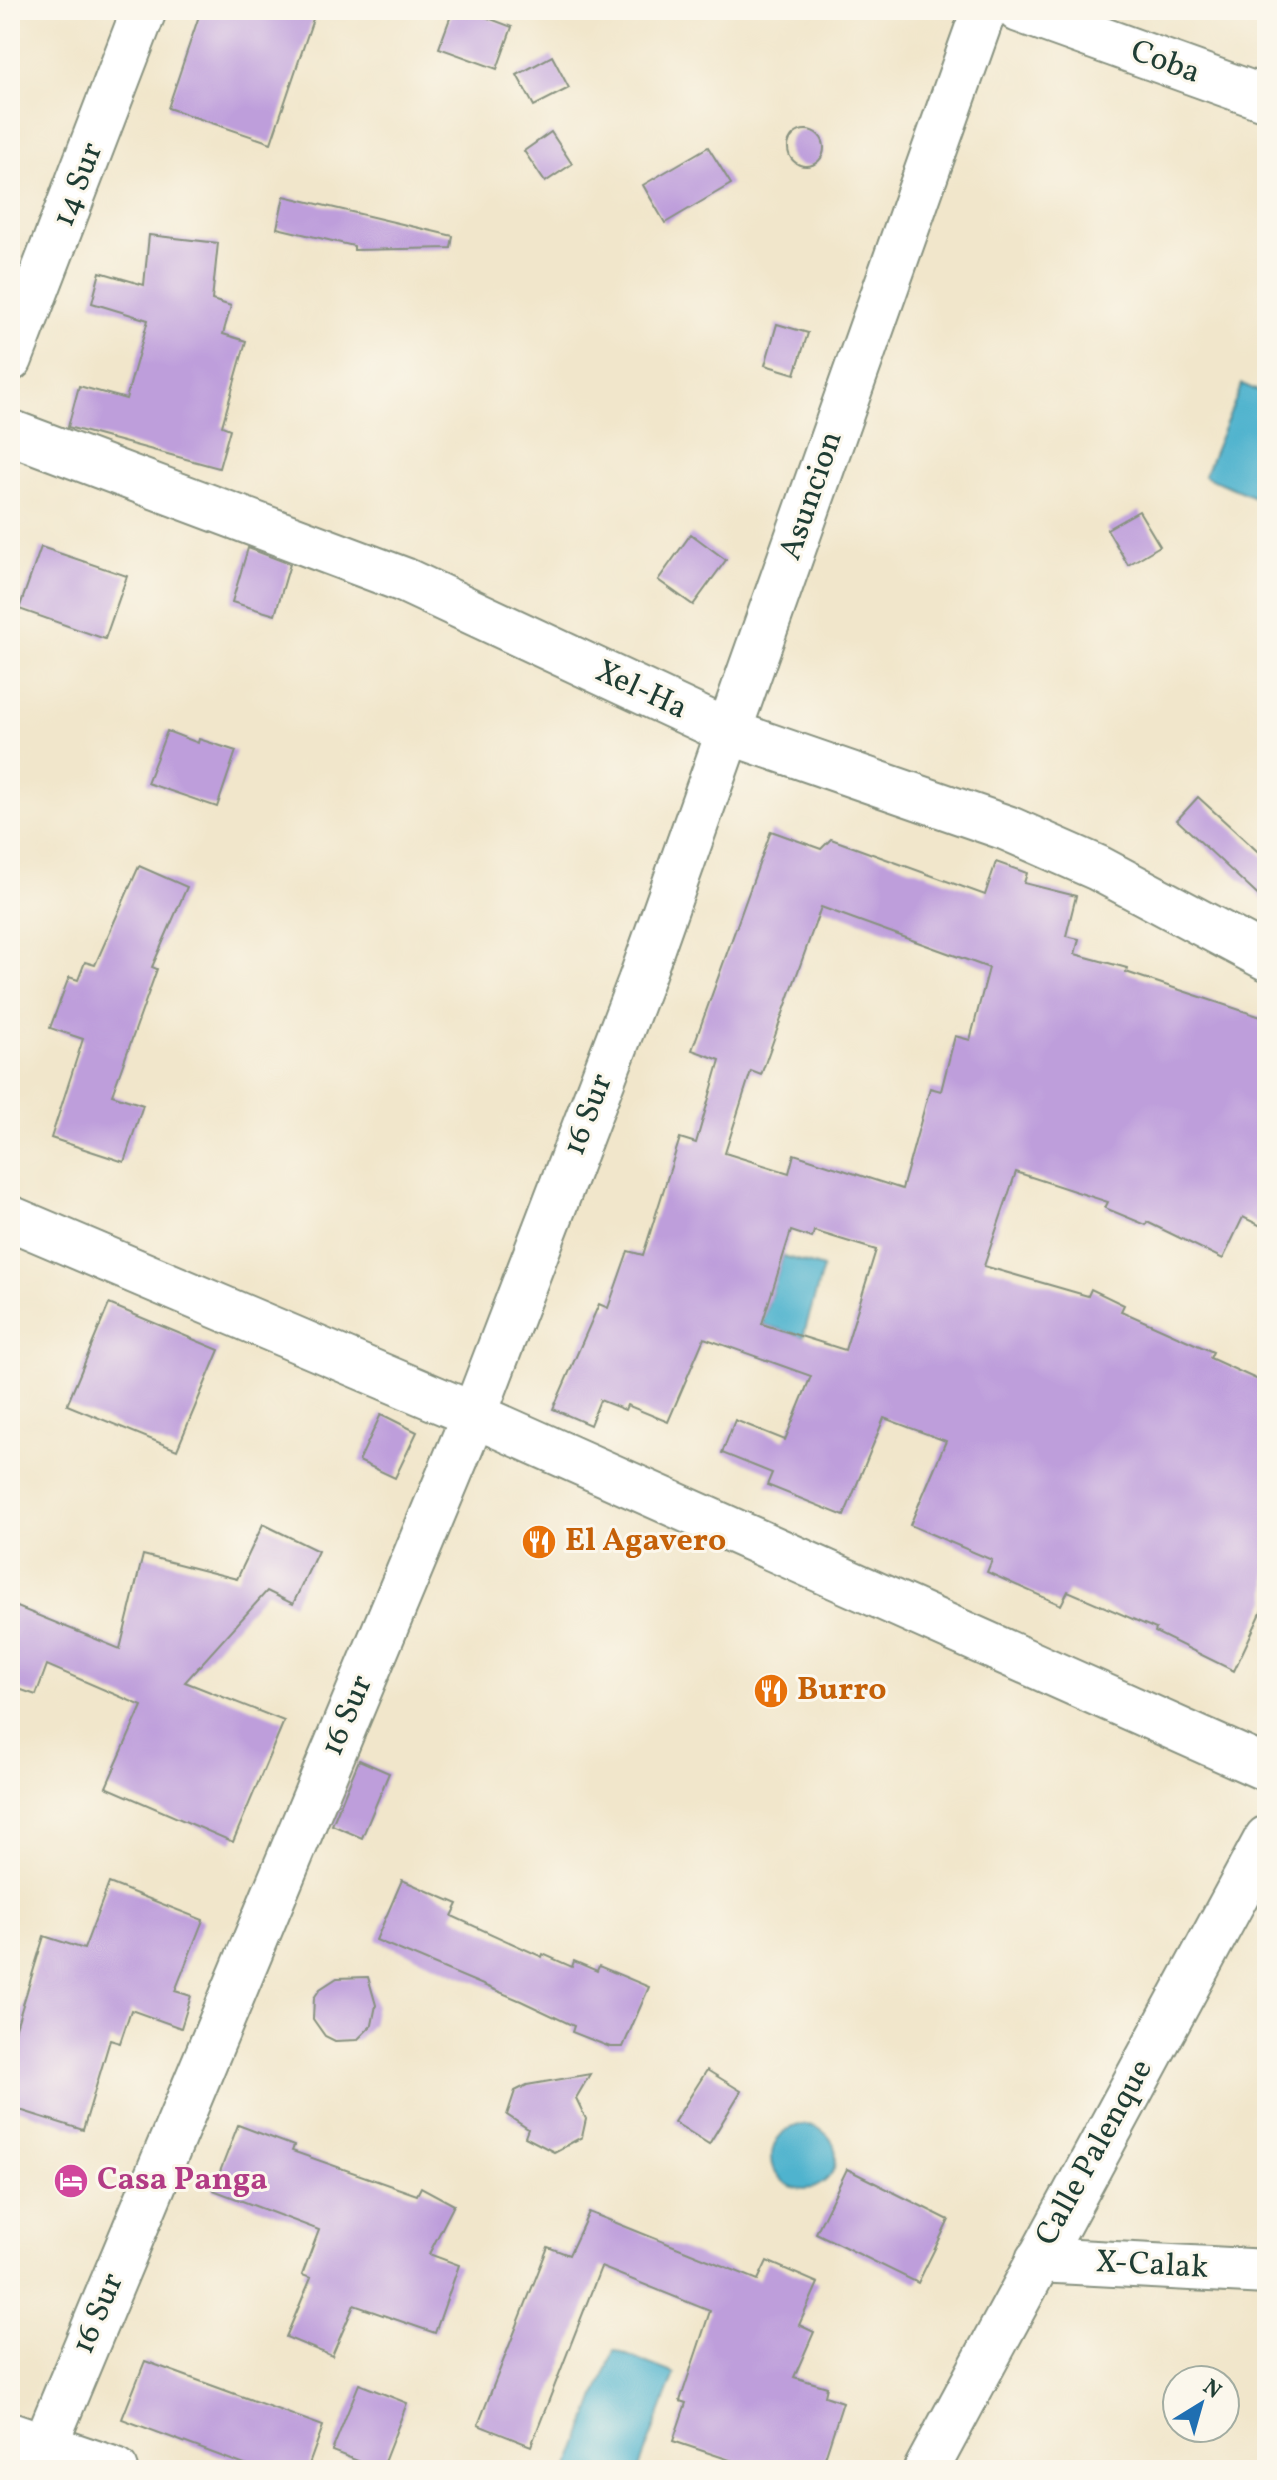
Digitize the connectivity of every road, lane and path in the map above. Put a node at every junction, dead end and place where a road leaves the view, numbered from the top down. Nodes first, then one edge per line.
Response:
1 (144, 10) edge
2 (984, 10) edge
3 (1019, 10) edge
4 (1267, 99) edge
5 (10, 359) edge
6 (10, 432) edge
7 (729, 732) junction
8 (1267, 958) edge
9 (640, 982) joint
10 (10, 1218) edge
11 (474, 1415) junction
12 (1267, 1769) edge
13 (1267, 1838) edge
14 (1038, 2260) junction
15 (1267, 2272) edge
16 (28, 2439) edge
17 (116, 2470) edge
18 (926, 2470) edge

1 - 5 street, 14 Sur
2 - 7 street, Asuncion
3 - 4 street, Coba
6 - 7 street, Xel-Ha
7 - 8 street, Xel-Ha
7 - 9 street, Asuncion
9 - 11 street, 16 Sur
10 - 11 street
11 - 12 street
11 - 16 street, 16 Sur
13 - 14 street, Calle Palenque
14 - 15 street, X-Calak
14 - 18 street, Calle Palenque
16 - 17 street

